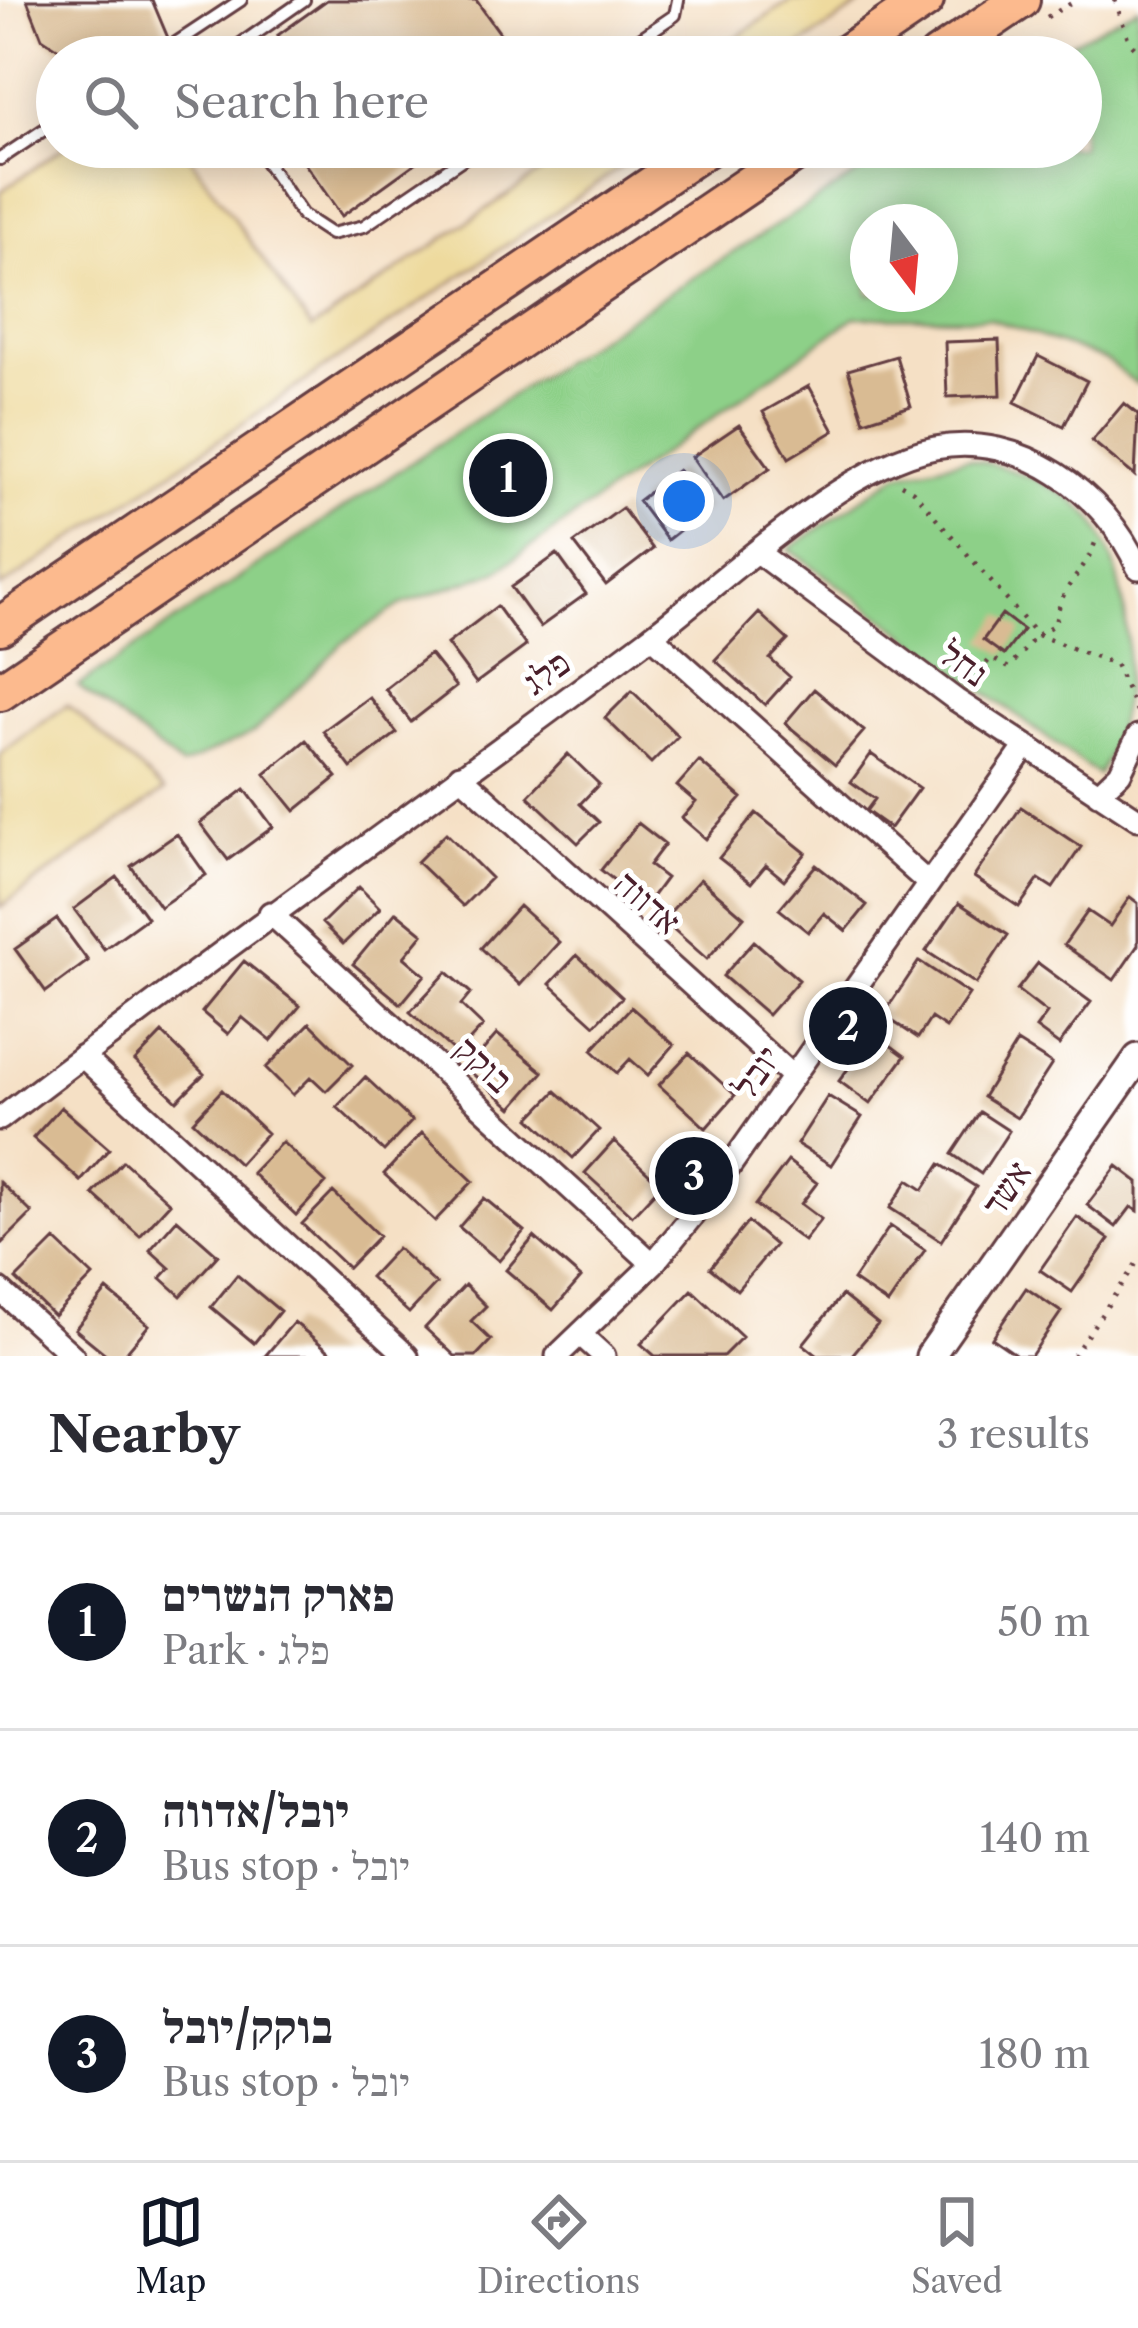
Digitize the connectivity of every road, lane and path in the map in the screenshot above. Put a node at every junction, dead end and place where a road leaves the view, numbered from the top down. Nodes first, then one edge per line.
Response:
1 (241, 0) edge
2 (304, 0) edge
3 (677, 0) edge
4 (926, 0) edge
5 (1021, 0) edge
6 (1115, 0) edge
7 (187, 36) edge
8 (252, 36) edge
9 (644, 36) edge
10 (872, 36) edge
11 (968, 36) edge
12 (1138, 51) edge
13 (36, 136) edge
14 (0, 159) edge
15 (270, 168) edge
16 (449, 168) edge
17 (677, 168) edge
18 (772, 168) edge
19 (876, 470) junction
20 (1113, 522) junction
21 (757, 552) junction
22 (1138, 568) edge
23 (0, 626) edge
24 (1037, 635) junction
25 (652, 636) junction
26 (0, 692) edge
27 (956, 700) junction
28 (1138, 713) edge
29 (1138, 736) edge
30 (1026, 746) junction
31 (460, 775) junction
32 (1097, 794) junction
33 (1138, 819) edge
34 (927, 883) junction
35 (270, 913) junction
36 (82, 1056) junction
37 (1138, 1058) edge
38 (793, 1077) junction
39 (0, 1119) edge
40 (1138, 1261) edge
41 (652, 1264) junction
42 (0, 1290) edge
43 (582, 1336) junction
44 (73, 1356) edge
45 (407, 1356) edge
46 (557, 1356) edge
47 (604, 1356) edge
48 (930, 1356) edge
49 (1073, 1356) edge

1 - 7 lane
2 - 8 lane
3 - 9 lane
4 - 10 highway
5 - 11 highway
6 - 12 path
13 - 14 lane
15 - 16 lane
17 - 23 highway
18 - 26 highway
19 - 20 street, פלג
19 - 21 street, פלג
19 - 24 path
20 - 22 street, פלג
20 - 24 path
21 - 25 street, פלג
21 - 27 street, נחל
24 - 27 path
24 - 28 path
25 - 31 street, פלג
25 - 34 street
27 - 30 street, נחל
29 - 32 street
30 - 32 street, נחל
30 - 34 street, יובל
31 - 35 street, פלג
31 - 38 street, אדווה
32 - 33 street, נחל
34 - 38 street, יובל
35 - 36 street, פלג
35 - 41 street, בוקק
36 - 39 street, פלג
36 - 45 street
37 - 48 street, אשד
38 - 41 street, יובל
40 - 49 path
41 - 43 street, יובל
42 - 44 street
43 - 46 street, יובל
43 - 47 street

